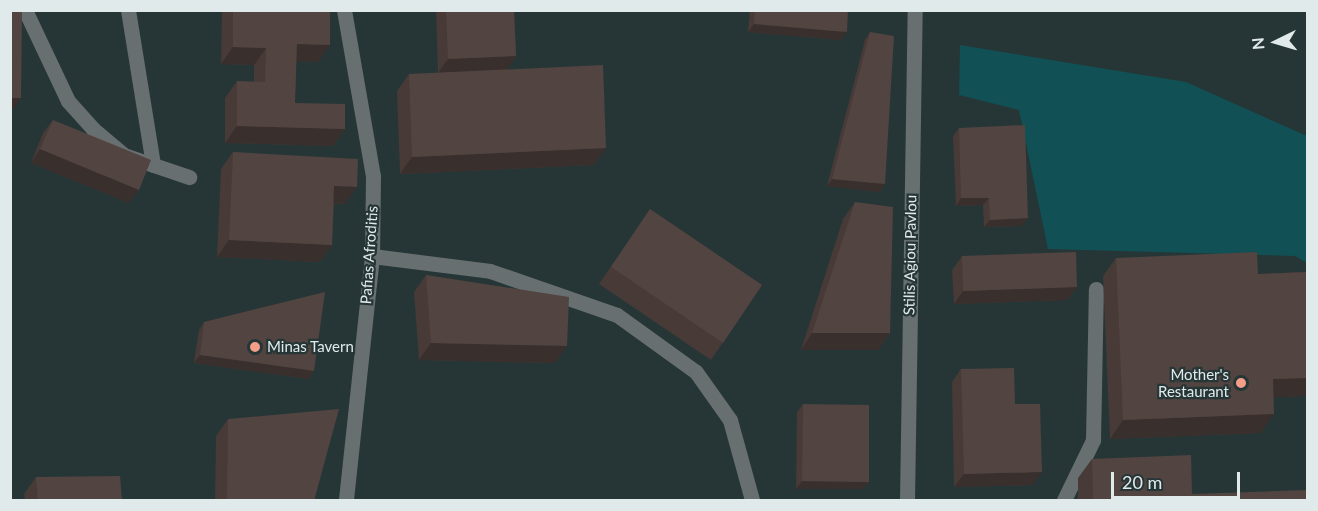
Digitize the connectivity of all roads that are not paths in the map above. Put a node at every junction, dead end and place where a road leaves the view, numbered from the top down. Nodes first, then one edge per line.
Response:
1 (25, 10) edge
2 (128, 10) edge
3 (344, 10) edge
4 (915, 10) edge
5 (153, 165) junction
6 (189, 177) dead end
7 (372, 256) junction
8 (1096, 289) dead end
9 (346, 501) edge
10 (752, 501) edge
11 (907, 501) edge
12 (1064, 501) edge

1 - 5 street
2 - 5 street
3 - 7 street, Pafias Afroditis
4 - 11 street, Stilis Agiou Pavlou
5 - 6 street
7 - 9 street, Pafias Afroditis
7 - 10 street
8 - 12 street

